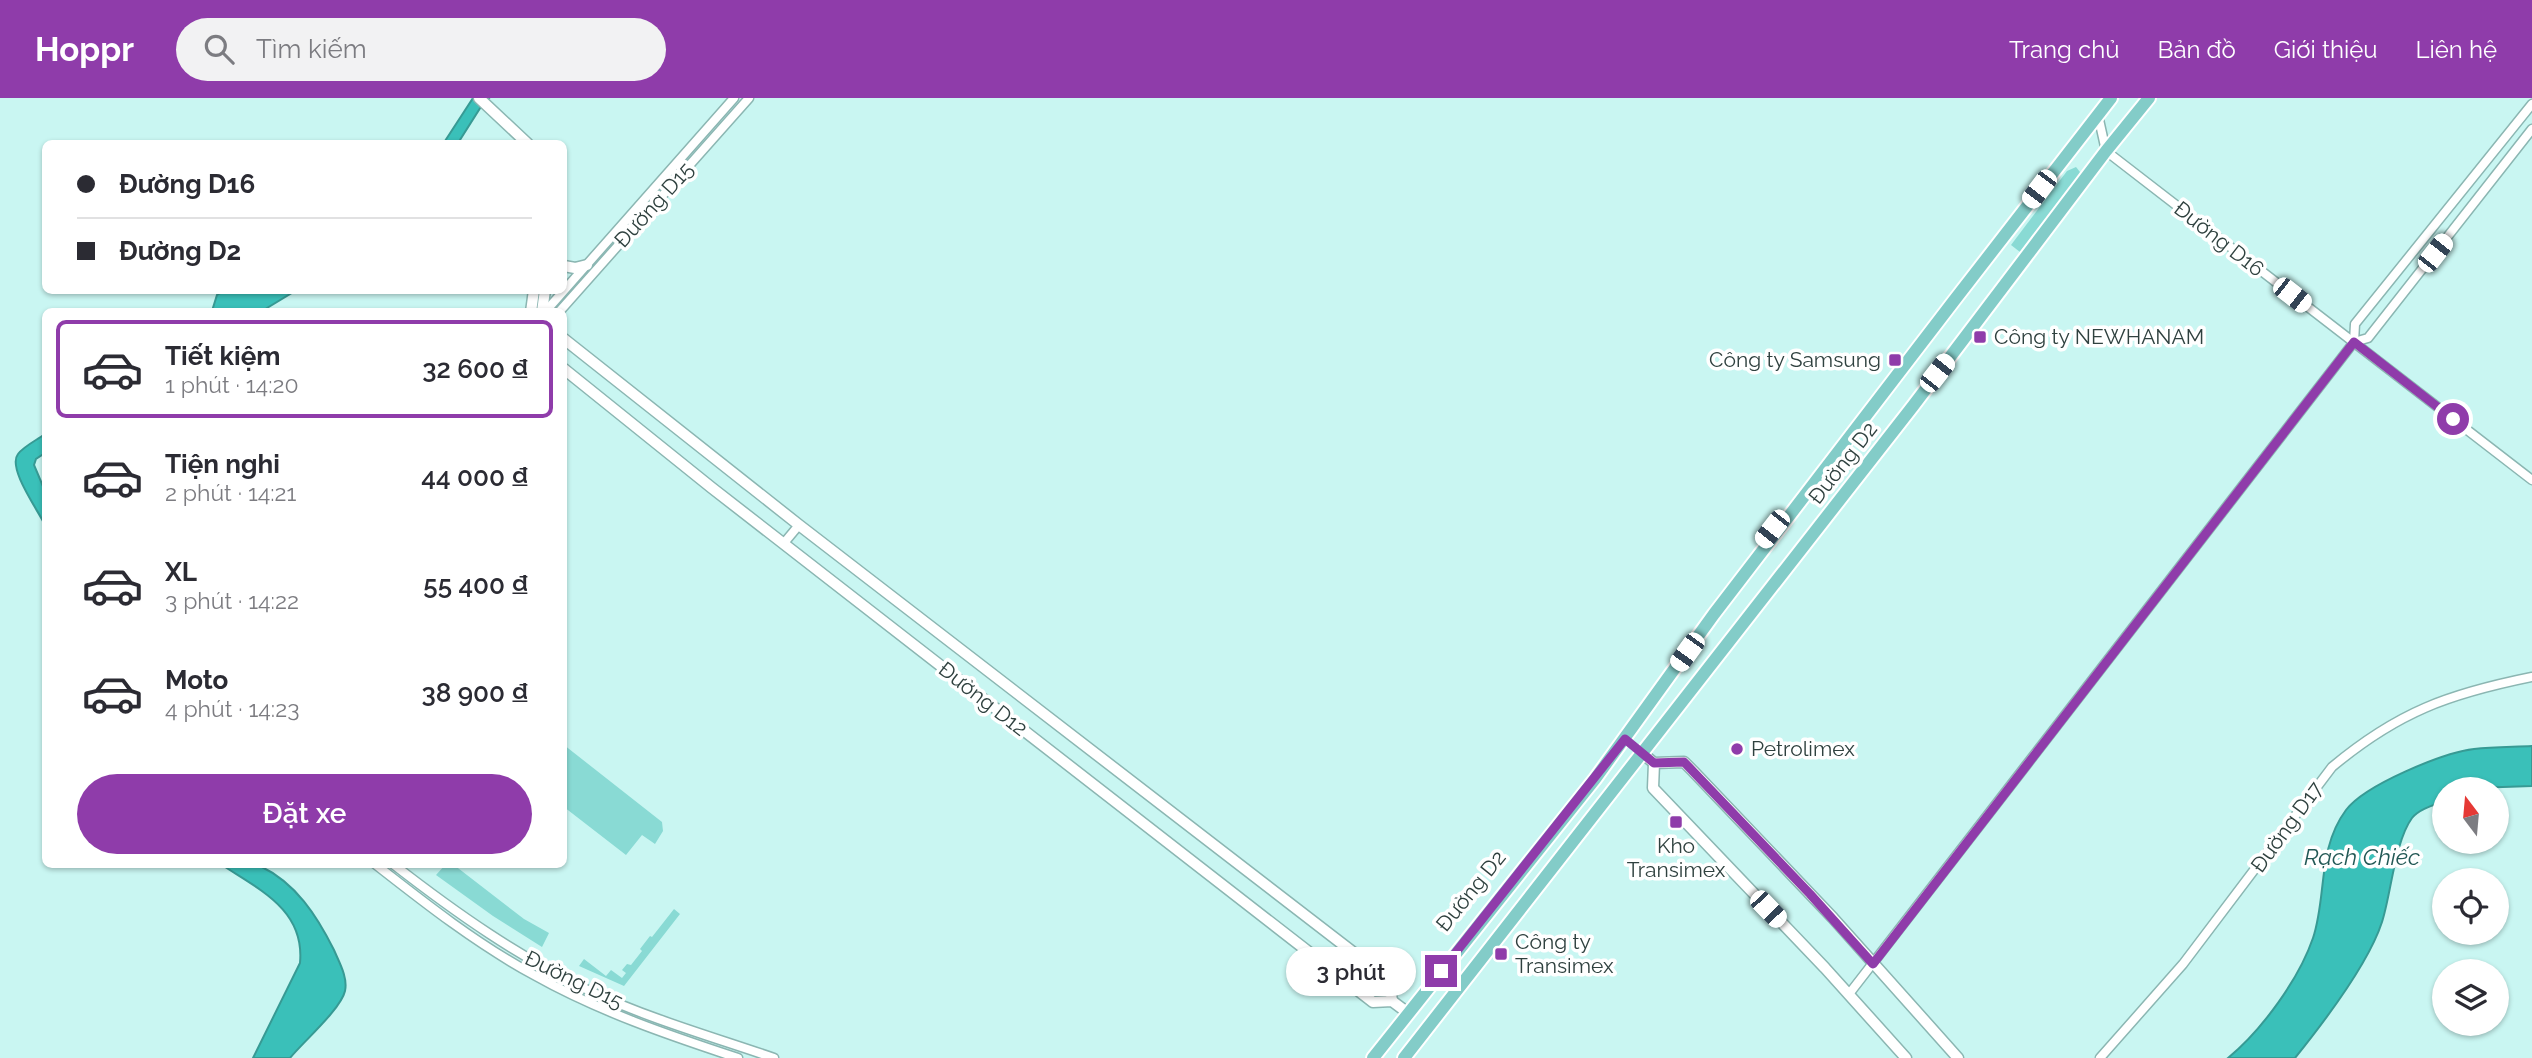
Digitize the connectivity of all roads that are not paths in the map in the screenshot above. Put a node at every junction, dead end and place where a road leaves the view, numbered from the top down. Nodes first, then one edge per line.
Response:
1 (479, 98) edge
2 (734, 98) edge
3 (749, 98) edge
4 (2111, 98) edge
5 (2149, 98) edge
6 (2532, 104) edge
7 (2098, 115) junction
8 (2530, 134) edge
9 (525, 140) edge
10 (2106, 151) junction
11 (587, 265) junction
12 (567, 267) edge
13 (567, 287) edge
14 (560, 294) edge
15 (548, 308) edge
16 (563, 308) edge
17 (567, 341) edge
18 (2354, 342) junction
19 (567, 371) edge
20 (2532, 480) edge
21 (799, 525) junction
22 (783, 543) junction
23 (2532, 677) edge
24 (1625, 739) junction
25 (1642, 753) junction
26 (1654, 763) junction
27 (380, 868) edge
28 (398, 868) edge
29 (1873, 964) junction
30 (1849, 995) junction
31 (1392, 1001) junction
32 (1408, 1013) junction
33 (1429, 1031) junction
34 (1391, 1034) junction
35 (1407, 1055) edge
36 (738, 1058) edge
37 (774, 1058) edge
38 (1364, 1058) edge
39 (1373, 1058) edge
40 (1906, 1058) edge
41 (1958, 1058) edge
42 (2100, 1058) edge

1 - 9 street
2 - 11 street, Đường D15
3 - 16 street, Đường D15
4 - 7 main road, Đường D2
5 - 10 main road, Đường D2
6 - 18 street
7 - 10 street
7 - 24 main road, Đường D2
8 - 18 street
10 - 18 street, Đường D16
10 - 25 main road, Đường D2
11 - 12 street
11 - 13 street, Đường D15
14 - 15 street, Đường D15
17 - 21 street, Đường D12
18 - 20 street, Đường D16
18 - 29 street
19 - 22 street, Đường D12
21 - 22 street
21 - 31 street, Đường D12
22 - 31 street, Đường D12
23 - 42 street, Đường D17
24 - 25 main road
24 - 32 main road, Đường D2
25 - 26 street
25 - 33 main road, Đường D2
26 - 29 street
26 - 30 street
27 - 36 street, Đường D15
28 - 37 street, Đường D15
29 - 30 street
29 - 41 street
30 - 40 street
31 - 32 street, Đường D12
32 - 33 main road
32 - 34 main road, Đường D2
33 - 35 main road, Đường D2
34 - 38 main road, Đường D2
34 - 39 main road, Đường D2

